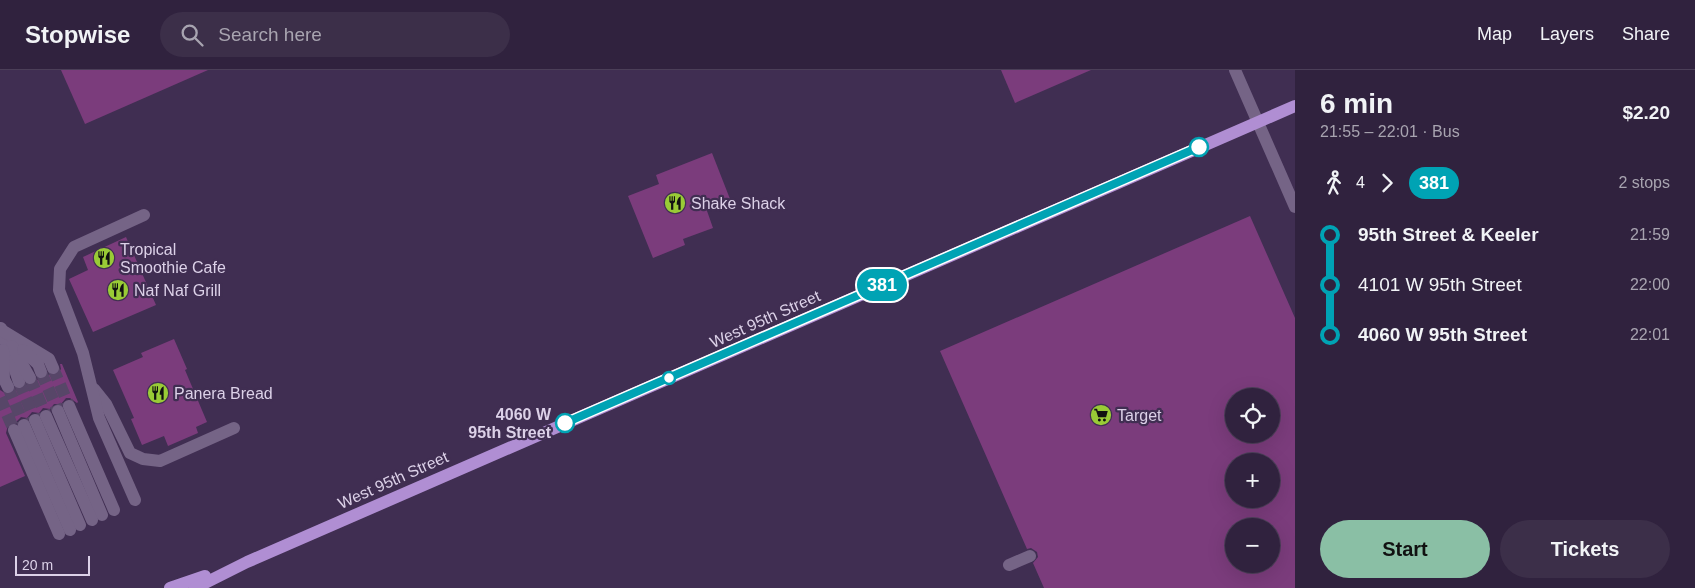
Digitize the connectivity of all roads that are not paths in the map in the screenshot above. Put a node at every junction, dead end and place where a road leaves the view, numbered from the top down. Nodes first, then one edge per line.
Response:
1 (1235, 70) edge
2 (1295, 106) edge
3 (1258, 122) junction
4 (1295, 207) edge
5 (144, 215) dead end
6 (1, 327) edge
7 (0, 346) edge
8 (30, 377) junction
9 (90, 383) junction
10 (41, 418) junction
11 (234, 428) dead end
12 (135, 500) dead end
13 (114, 510) dead end
14 (81, 525) junction
15 (1030, 556) dead end
16 (247, 562) junction
17 (1009, 565) dead end
18 (170, 588) edge
19 (195, 588) edge

1 - 3 street
2 - 3 main road, West 95th Street
3 - 4 street
3 - 16 main road, West 95th Street
5 - 9 street
6 - 7 street
6 - 8 street
6 - 8 street
6 - 8 street
9 - 11 street
9 - 12 street
10 - 13 street
10 - 14 street
10 - 14 street
10 - 14 street
15 - 17 street
16 - 18 main road, West 95th Street
16 - 19 main road, West 95th Street

